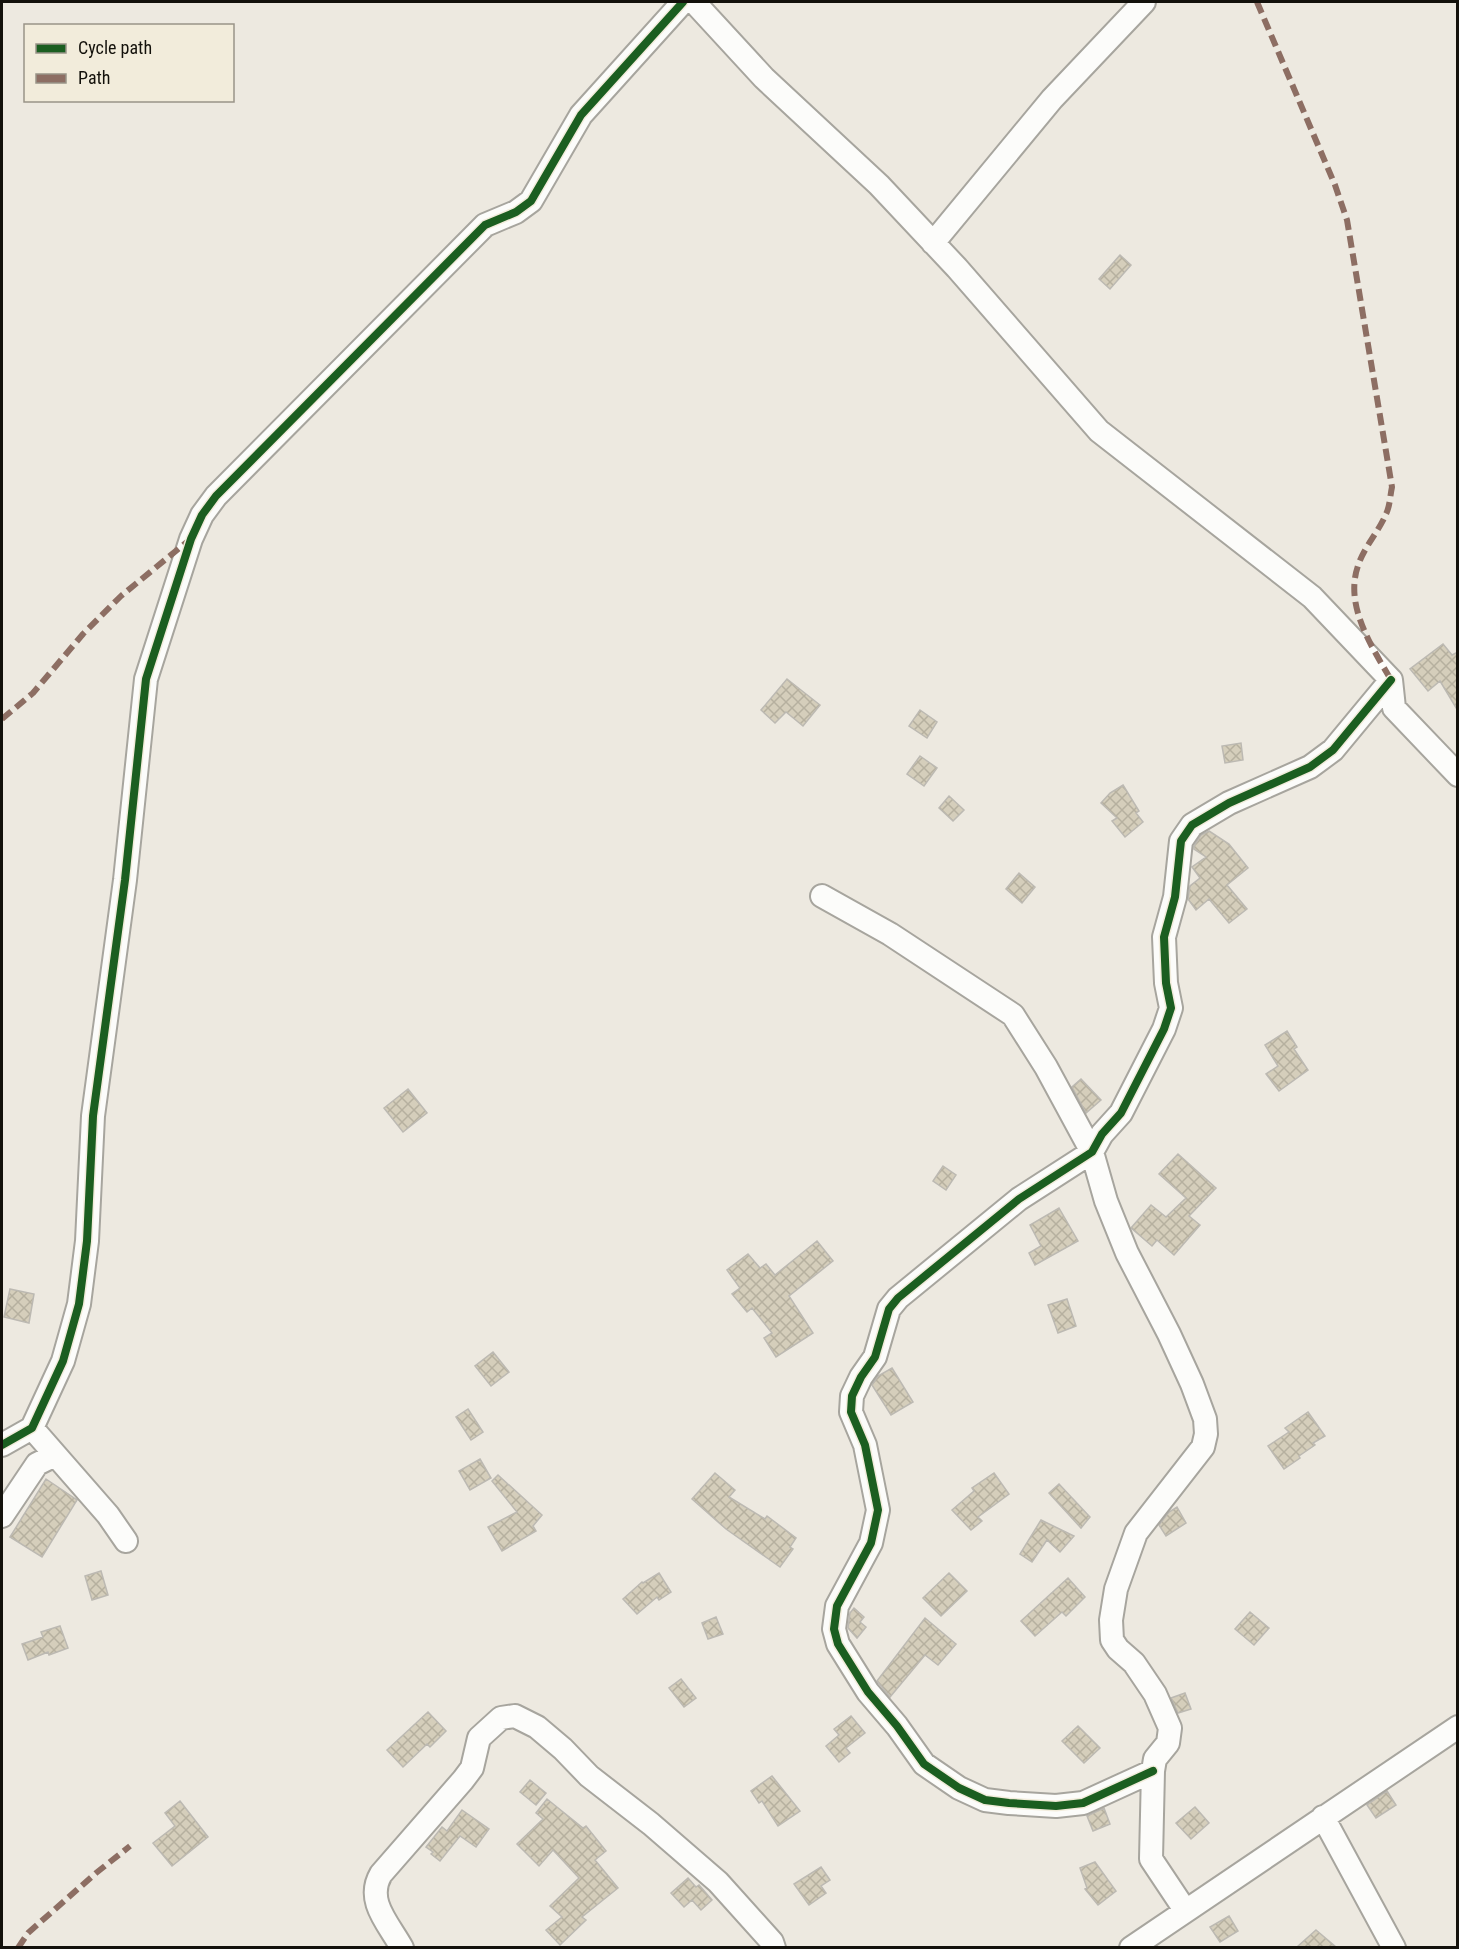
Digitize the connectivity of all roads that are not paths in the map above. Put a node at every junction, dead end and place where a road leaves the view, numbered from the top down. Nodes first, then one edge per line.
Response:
1 (683, 2) edge
2 (694, 2) edge
3 (1144, 2) edge
4 (933, 243) junction
5 (1390, 680) junction
6 (1458, 775) edge
7 (822, 896) dead end
8 (1092, 1152) junction
9 (32, 1428) junction
10 (2, 1445) edge
11 (58, 1458) junction
12 (2, 1516) edge
13 (126, 1541) dead end
14 (1458, 1727) edge
15 (1153, 1771) junction
16 (1323, 1817) junction
17 (1185, 1910) junction
18 (402, 1947) edge
19 (774, 1947) edge
20 (1131, 1947) edge
21 (1394, 1947) edge

1 - 9 street
2 - 4 street
3 - 4 street
4 - 5 street
5 - 6 street
5 - 8 street
7 - 8 street
8 - 15 street
8 - 15 street
9 - 10 street
9 - 11 street
11 - 12 street
11 - 13 street
14 - 16 street
15 - 17 street
16 - 17 street
16 - 21 street
17 - 20 street
18 - 19 street

